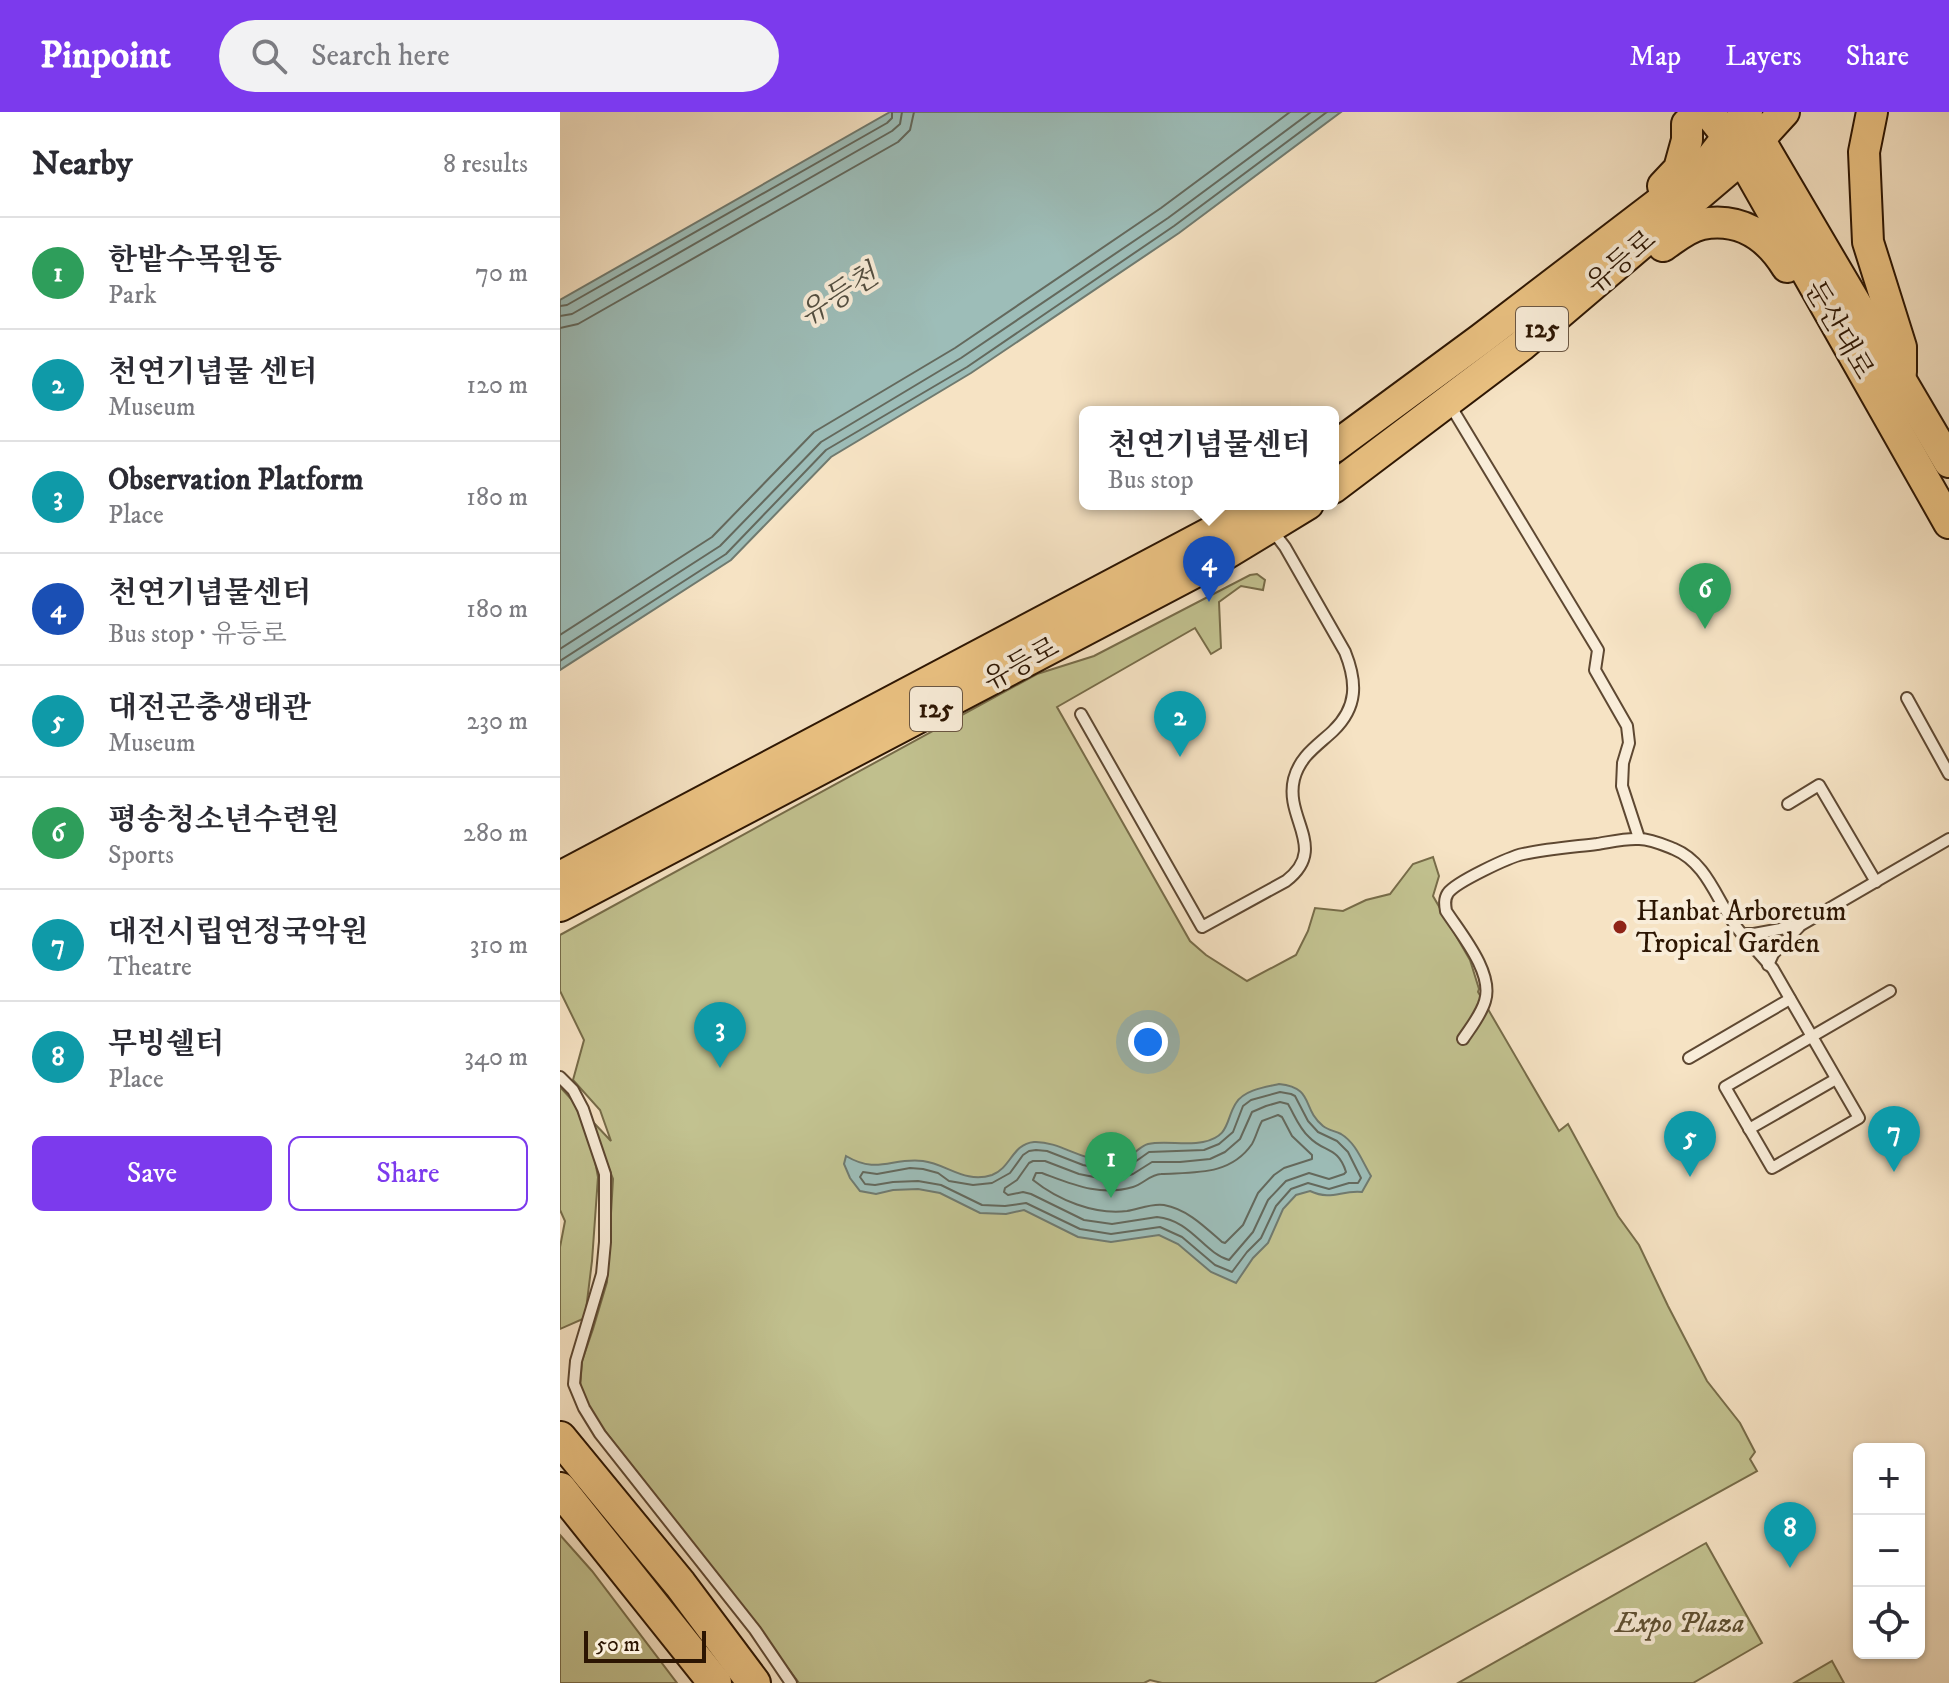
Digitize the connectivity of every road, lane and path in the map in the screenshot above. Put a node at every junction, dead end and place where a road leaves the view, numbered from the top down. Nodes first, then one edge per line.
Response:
1 (1784, 112) edge
2 (1872, 112) edge
3 (1697, 118) edge
4 (1744, 129) edge
5 (1628, 242) junction
6 (1827, 308) junction
7 (1901, 382) junction
8 (1448, 402) junction
9 (1339, 444) edge
10 (1949, 462) edge
11 (1339, 484) edge
12 (1262, 512) edge
13 (1949, 523) edge
14 (1907, 698) dead end
15 (1081, 714) dead end
16 (1949, 774) edge
17 (1788, 804) dead end
18 (1639, 838) junction
19 (1949, 839) edge
20 (560, 877) edge
21 (1876, 882) junction
22 (560, 906) edge
23 (1801, 925) junction
24 (1742, 934) junction
25 (1768, 965) junction
26 (1890, 991) dead end
27 (1790, 999) junction
28 (1812, 1037) junction
29 (1463, 1039) dead end
30 (1689, 1058) dead end
31 (560, 1077) edge
32 (1836, 1079) junction
33 (1749, 1129) junction
34 (560, 1438) edge
35 (560, 1489) edge
36 (715, 1683) edge
37 (754, 1683) edge
38 (791, 1683) edge

1 - 4 main road, 유등로
2 - 7 main road
3 - 4 main road
3 - 5 main road
4 - 5 main road, 유등로 / 125
4 - 6 main road, 둔산대로
4 - 7 main road, 둔산대로
5 - 6 main road
5 - 8 main road, 유등로 / 125
5 - 9 main road, 유등로 / 125
6 - 13 main road, 둔산대로
7 - 10 main road, 둔산대로
8 - 11 main road, 유등로 / 125
8 - 18 lane
12 - 15 lane
12 - 20 main road, 유등로 / 125
12 - 22 main road, 유등로 / 125
14 - 16 lane
17 - 21 lane
18 - 24 lane
18 - 29 lane
19 - 21 lane
21 - 23 lane
23 - 24 lane
23 - 25 lane
24 - 25 lane
25 - 27 lane
26 - 28 lane
27 - 28 lane
27 - 30 lane
28 - 32 lane
28 - 33 lane
31 - 38 lane
32 - 33 lane
32 - 33 lane
34 - 37 highway
35 - 36 highway

